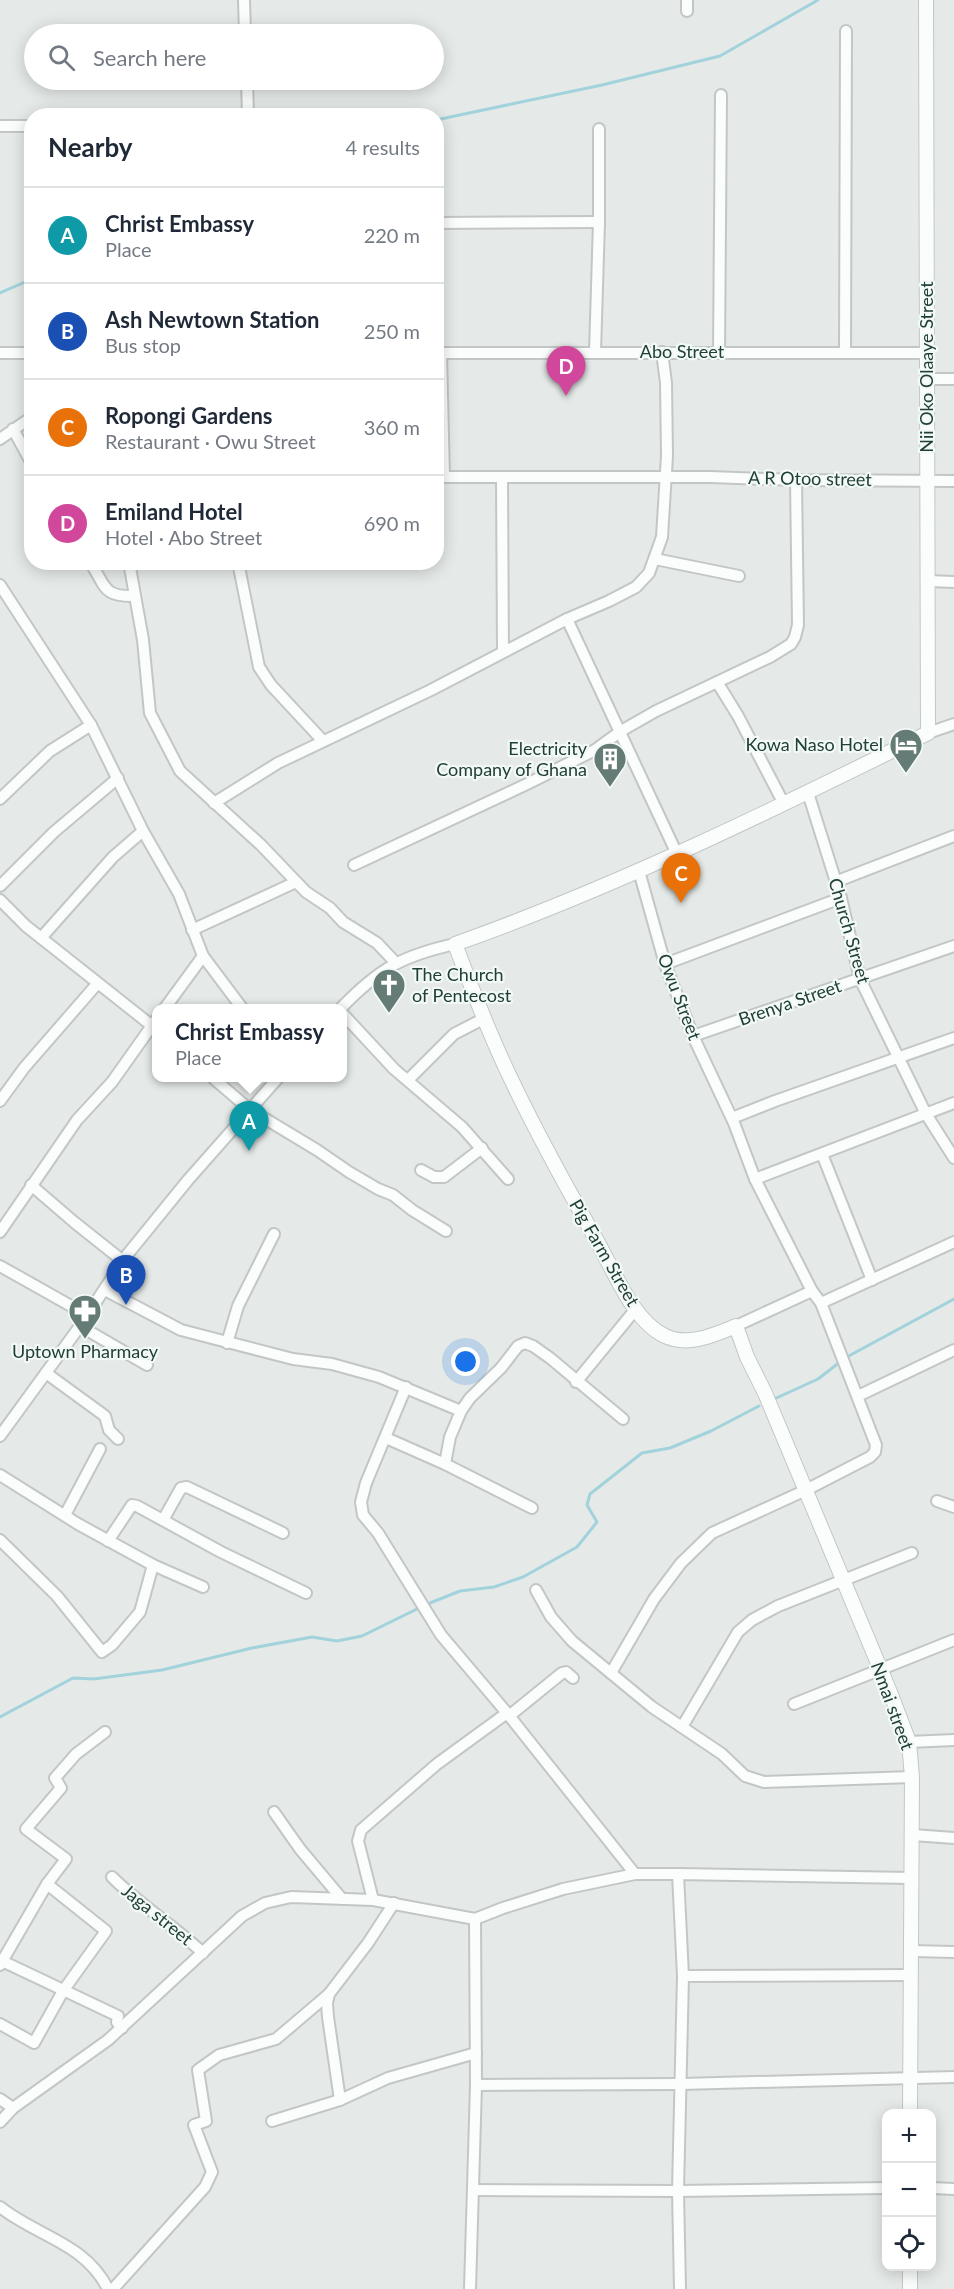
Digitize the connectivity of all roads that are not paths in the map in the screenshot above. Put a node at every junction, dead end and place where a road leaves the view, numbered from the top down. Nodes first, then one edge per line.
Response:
1 (244, 0) edge
2 (926, 0) edge
3 (245, 24) edge
4 (846, 31) dead end
5 (247, 90) edge
6 (721, 95) dead end
7 (248, 108) edge
8 (0, 126) edge
9 (24, 126) edge
10 (599, 129) dead end
11 (599, 222) junction
12 (444, 223) edge
13 (595, 352) junction
14 (662, 352) junction
15 (719, 352) junction
16 (444, 353) edge
17 (845, 353) junction
18 (927, 353) junction
19 (0, 354) edge
20 (24, 354) edge
21 (927, 379) junction
22 (954, 379) edge
23 (24, 422) edge
24 (13, 429) junction
25 (0, 439) edge
26 (24, 449) edge
27 (444, 477) edge
28 (666, 477) junction
29 (502, 478) junction
30 (796, 480) junction
31 (927, 481) junction
32 (954, 481) edge
33 (656, 559) junction
34 (95, 570) edge
35 (130, 570) edge
36 (240, 570) edge
37 (739, 576) dead end
38 (928, 581) junction
39 (954, 582) edge
40 (0, 585) edge
41 (135, 596) junction
42 (567, 619) junction
43 (502, 652) junction
44 (717, 682) junction
45 (954, 724) edge
46 (91, 725) junction
47 (621, 731) junction
48 (928, 733) junction
49 (323, 741) junction
50 (118, 778) junction
51 (808, 793) junction
52 (0, 799) edge
53 (214, 803) junction
54 (784, 804) junction
55 (143, 831) junction
56 (954, 836) edge
57 (677, 854) junction
58 (354, 865) dead end
59 (639, 872) junction
60 (297, 882) junction
61 (835, 882) junction
62 (0, 886) edge
63 (841, 898) junction
64 (0, 900) edge
65 (192, 930) junction
66 (41, 938) junction
67 (455, 944) junction
68 (954, 946) edge
69 (203, 956) junction
70 (396, 962) junction
71 (665, 964) junction
72 (860, 979) junction
73 (97, 984) junction
74 (168, 1004) edge
75 (239, 1004) edge
76 (345, 1004) edge
77 (347, 1018) edge
78 (484, 1018) junction
79 (152, 1023) edge
80 (152, 1029) edge
81 (693, 1036) junction
82 (954, 1038) edge
83 (899, 1056) junction
84 (408, 1080) junction
85 (219, 1082) edge
86 (273, 1082) edge
87 (0, 1101) edge
88 (954, 1103) edge
89 (249, 1109) junction
90 (926, 1114) junction
91 (732, 1118) junction
92 (482, 1148) junction
93 (822, 1154) junction
94 (954, 1157) edge
95 (421, 1170) dead end
96 (508, 1179) dead end
97 (755, 1179) junction
98 (31, 1185) junction
99 (446, 1231) dead end
100 (0, 1232) edge
101 (274, 1234) dead end
102 (954, 1242) edge
103 (123, 1261) junction
104 (0, 1266) edge
105 (872, 1280) junction
106 (105, 1290) junction
107 (812, 1291) junction
108 (821, 1303) junction
109 (635, 1310) junction
110 (87, 1315) junction
111 (80, 1326) junction
112 (736, 1326) junction
113 (227, 1343) junction
114 (954, 1350) edge
115 (147, 1365) dead end
116 (46, 1372) junction
117 (576, 1382) junction
118 (406, 1387) junction
119 (858, 1396) junction
120 (461, 1411) junction
121 (623, 1419) dead end
122 (0, 1436) edge
123 (386, 1438) junction
124 (118, 1439) dead end
125 (100, 1449) dead end
126 (445, 1464) junction
127 (0, 1475) edge
128 (806, 1490) junction
129 (937, 1501) dead end
130 (954, 1507) edge
131 (532, 1508) dead end
132 (64, 1515) junction
133 (163, 1520) junction
134 (284, 1533) dead end
135 (0, 1540) edge
136 (108, 1541) junction
137 (912, 1553) dead end
138 (153, 1565) junction
139 (844, 1581) junction
140 (203, 1587) dead end
141 (536, 1590) dead end
142 (306, 1593) dead end
143 (954, 1640) edge
144 (880, 1669) junction
145 (611, 1673) junction
146 (573, 1678) dead end
147 (794, 1704) dead end
148 (508, 1714) junction
149 (682, 1727) junction
150 (105, 1732) dead end
151 (954, 1740) edge
152 (909, 1742) junction
153 (912, 1776) junction
154 (274, 1812) dead end
155 (913, 1835) junction
156 (954, 1838) edge
157 (635, 1874) junction
158 (678, 1874) junction
159 (111, 1877) dead end
160 (912, 1878) junction
161 (47, 1884) junction
162 (342, 1899) junction
163 (373, 1900) junction
164 (394, 1903) junction
165 (475, 1919) junction
166 (912, 1951) junction
167 (954, 1952) edge
168 (203, 1953) junction
169 (1, 1962) edge
170 (910, 1975) junction
171 (682, 1976) junction
172 (63, 1991) junction
173 (329, 1994) junction
174 (0, 2024) edge
175 (122, 2028) junction
176 (476, 2053) junction
177 (954, 2077) edge
178 (910, 2078) junction
179 (681, 2084) junction
180 (476, 2085) junction
181 (0, 2098) edge
182 (340, 2100) junction
183 (13, 2108) junction
184 (910, 2109) edge
185 (272, 2121) dead end
186 (0, 2122) edge
187 (882, 2188) edge
188 (936, 2188) edge
189 (954, 2189) edge
190 (473, 2190) junction
191 (678, 2191) junction
192 (0, 2207) edge
193 (910, 2271) edge
194 (108, 2289) edge
195 (113, 2289) edge
196 (470, 2289) edge
197 (680, 2289) edge
198 (910, 2289) edge

1 - 3 street
2 - 18 street, Nii Oko Olaaye Street
4 - 17 street
5 - 7 street
6 - 15 street
8 - 9 street
10 - 11 street
11 - 12 street
11 - 13 street
13 - 14 street, Abo Street
13 - 16 street, Abo Street
14 - 15 street, Abo Street
14 - 28 street
15 - 17 street, Abo Street
17 - 18 street, Abo Street
18 - 21 street, Nii Oko Olaaye Street
19 - 20 street
21 - 22 street
21 - 31 street, Nii Oko Olaaye Street
23 - 24 street
24 - 25 street
24 - 26 street
27 - 29 street, A R Otoo street
28 - 29 street, A R Otoo street
28 - 30 street, A R Otoo street
28 - 33 street
29 - 43 street
30 - 31 street, A R Otoo street
30 - 44 street
31 - 32 street, A R Otoo street
31 - 38 street, Nii Oko Olaaye Street
33 - 37 street
33 - 42 street
34 - 41 street
35 - 41 street
36 - 49 street
38 - 39 street
38 - 48 street, Nii Oko Olaaye Street
40 - 46 street
41 - 53 street
42 - 43 street
42 - 47 street
43 - 49 street
44 - 47 street
44 - 54 street
45 - 48 street
46 - 50 street
46 - 52 street
47 - 57 street
47 - 58 street
48 - 51 street
49 - 53 street
50 - 55 street
50 - 62 street
51 - 54 street
51 - 61 street, Church Street
53 - 60 street
54 - 57 street
55 - 65 street
55 - 66 street
56 - 61 street
57 - 59 street
59 - 67 street
59 - 71 street, Owu Street
60 - 65 street
60 - 70 street
61 - 63 street, Church Street
63 - 71 street
63 - 72 street, Church Street
64 - 66 street
65 - 69 street
66 - 73 street
67 - 70 street
67 - 78 street, Pig Farm Street
68 - 72 street, Brenya Street
69 - 74 street
69 - 75 street
70 - 76 street
71 - 81 street, Owu Street
72 - 81 street, Brenya Street
72 - 83 street, Church Street
73 - 79 street
73 - 87 street
77 - 84 street
78 - 84 street
78 - 109 street, Pig Farm Street
80 - 98 street
81 - 91 street, Owu Street
82 - 83 street
83 - 90 street, Church Street
83 - 91 street
84 - 92 street
85 - 89 street
86 - 89 street
88 - 90 street
89 - 99 street
89 - 103 street
90 - 93 street
90 - 94 street, Church Street
91 - 97 street
92 - 95 street
92 - 96 street
93 - 97 street
93 - 105 street
97 - 107 street
98 - 100 street
98 - 103 street
101 - 113 street
102 - 105 street
103 - 106 street
104 - 110 street
105 - 108 street
106 - 110 street
106 - 113 street
107 - 108 street
107 - 112 street, Pig Farm Street
108 - 119 street
109 - 112 street, Pig Farm Street
109 - 117 street
110 - 111 street
111 - 115 street
111 - 116 street
112 - 128 street, Nmai street
113 - 118 street
114 - 119 street
116 - 122 street
116 - 124 street
117 - 120 street
117 - 121 street
118 - 120 street
118 - 123 street
119 - 128 street
120 - 126 street
123 - 126 street
123 - 148 street
125 - 132 street
126 - 131 street
127 - 132 street
128 - 139 street, Nmai street
128 - 145 street
129 - 130 street
132 - 136 street
133 - 134 street
133 - 136 street
133 - 142 street
135 - 138 street
136 - 138 street
137 - 139 street
138 - 140 street
139 - 144 street, Nmai street
139 - 149 street
141 - 145 street
143 - 144 street
144 - 147 street
144 - 152 street, Nmai street
145 - 149 street
146 - 148 street
148 - 157 street
148 - 163 street
149 - 153 street
150 - 161 street
151 - 152 street
152 - 153 street, Nmai street
153 - 155 street, Nmai street
154 - 162 street
155 - 156 street
155 - 160 street, Nmai street
157 - 158 street
157 - 165 street
158 - 160 street
158 - 171 street
159 - 168 street, Jaga street
160 - 166 street, Nmai street
161 - 169 street
161 - 172 street
162 - 163 street
162 - 168 street
163 - 164 street
164 - 165 street
164 - 173 street
165 - 176 street
166 - 167 street
166 - 170 street, Nmai street
168 - 175 street
169 - 172 street
170 - 171 street
170 - 178 street, Nmai street
171 - 179 street
172 - 174 street
172 - 175 street
173 - 182 street
173 - 195 street
175 - 183 street
176 - 180 street
176 - 182 street
177 - 178 street
178 - 179 street
178 - 184 street, Nmai street
179 - 180 street
179 - 191 street
180 - 190 street
181 - 183 street
182 - 185 street
183 - 186 street
187 - 191 street
188 - 189 street
190 - 191 street
190 - 196 street
191 - 197 street
192 - 194 street
193 - 198 street

